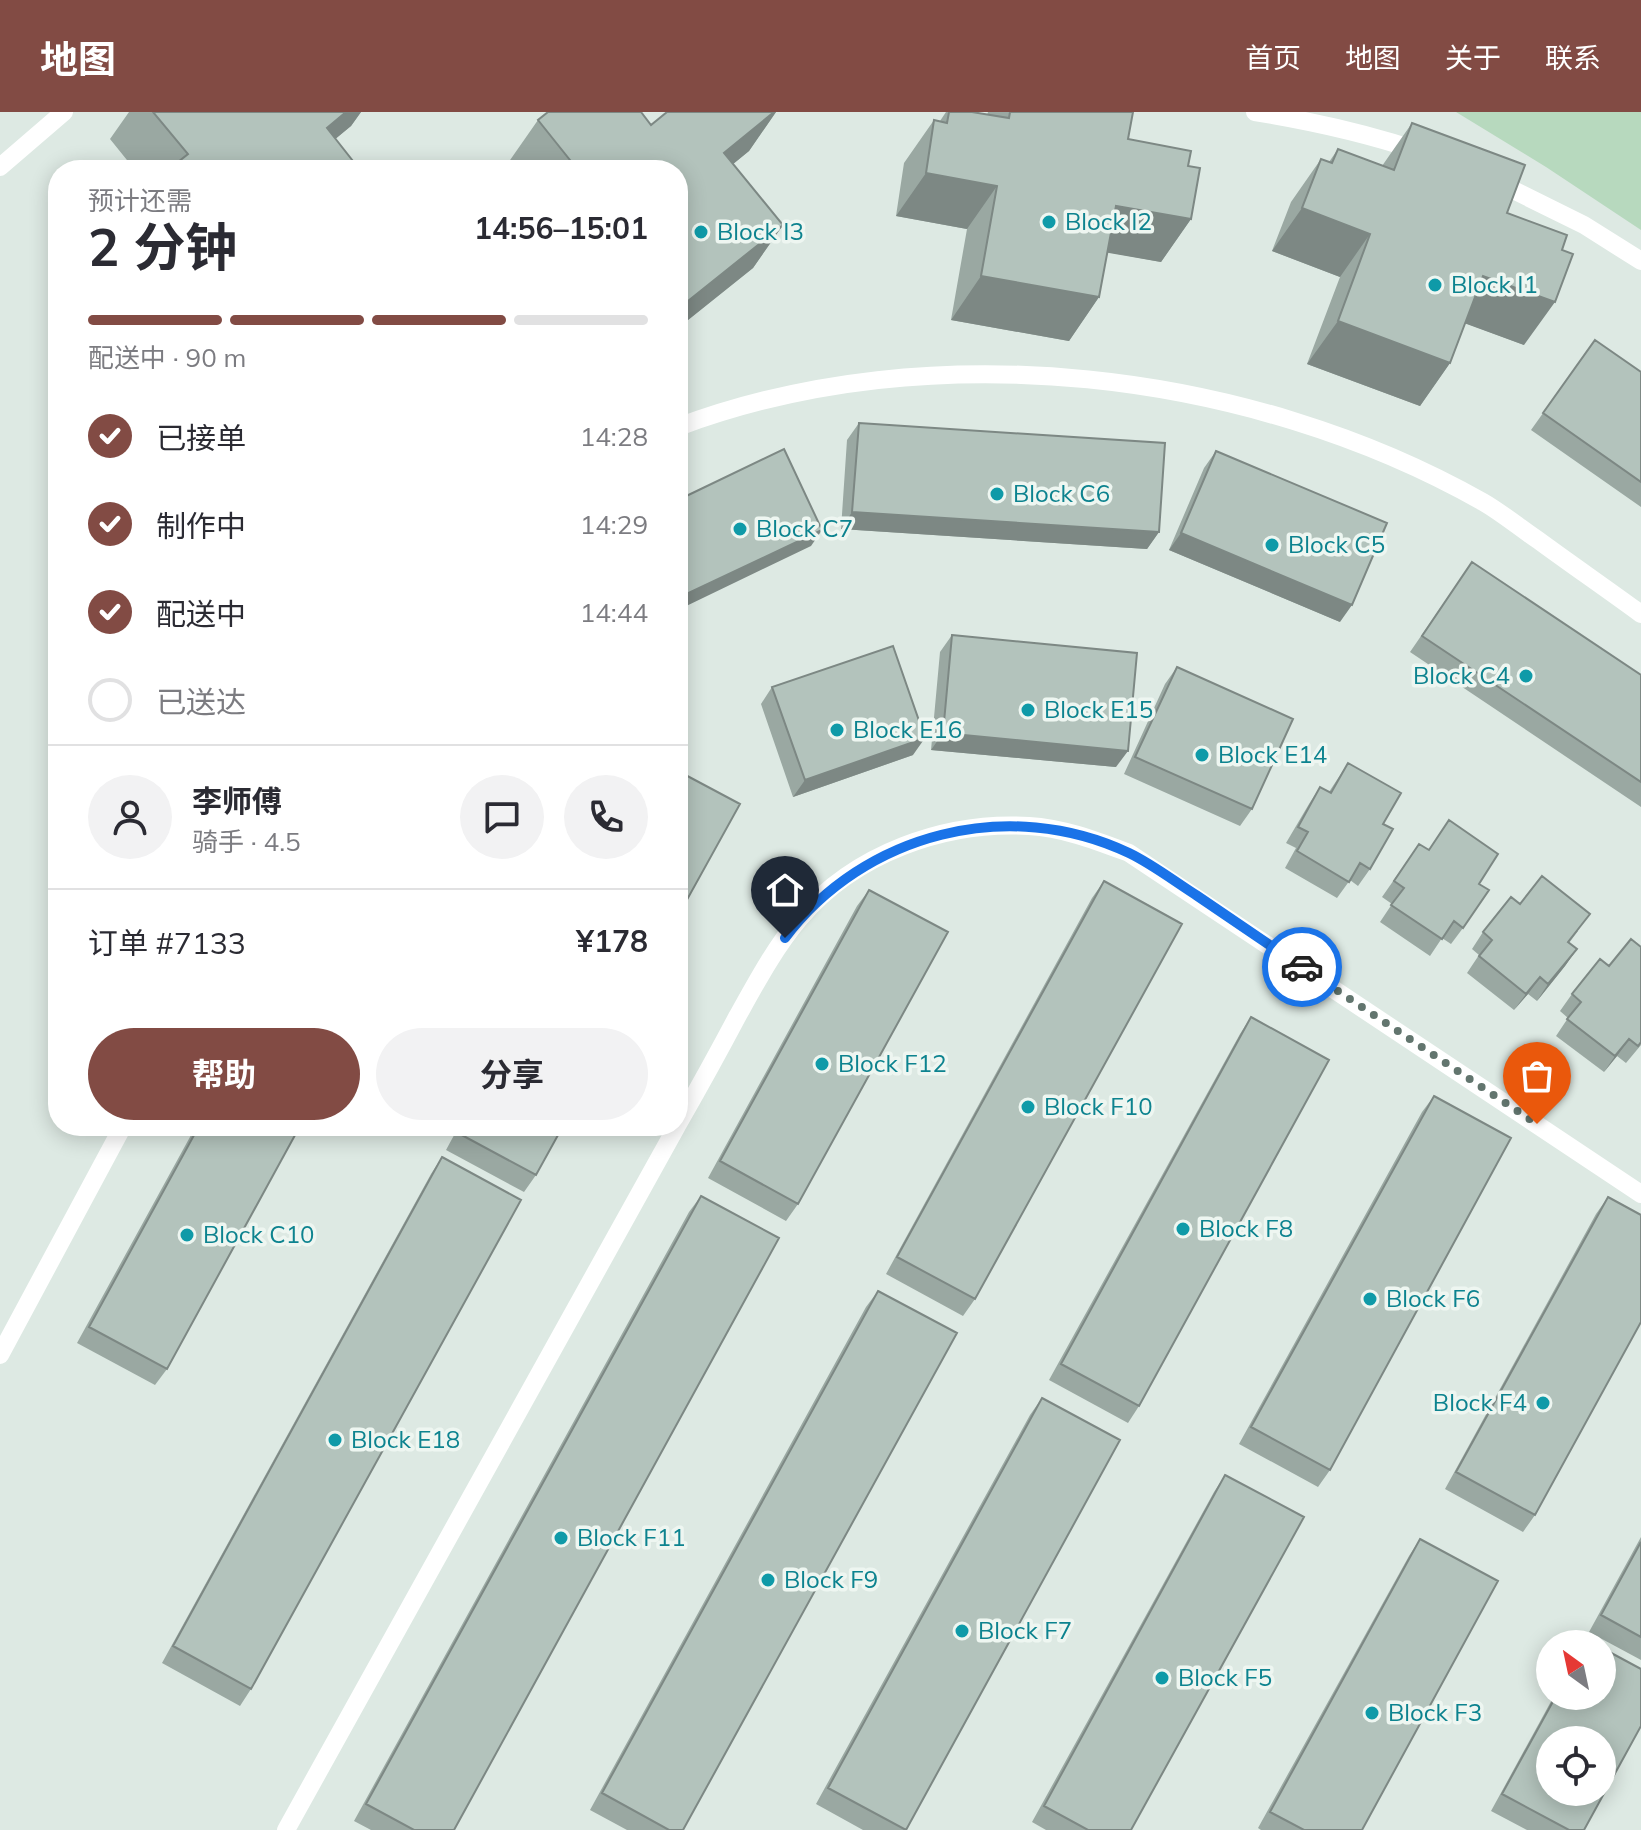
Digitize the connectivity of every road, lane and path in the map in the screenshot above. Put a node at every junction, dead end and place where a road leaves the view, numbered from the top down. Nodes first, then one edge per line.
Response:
1 (64, 112) edge
2 (1255, 112) edge
3 (1440, 158) edge
4 (0, 167) edge
5 (1481, 175) edge
6 (1641, 261) edge
7 (688, 423) edge
8 (1641, 614) edge
9 (688, 1107) edge
10 (118, 1136) edge
11 (672, 1136) edge
12 (1641, 1194) edge
13 (0, 1355) edge
14 (286, 1830) edge

1 - 4 lane
2 - 3 lane
5 - 6 lane
7 - 8 lane
9 - 12 lane
10 - 13 lane
11 - 14 lane

